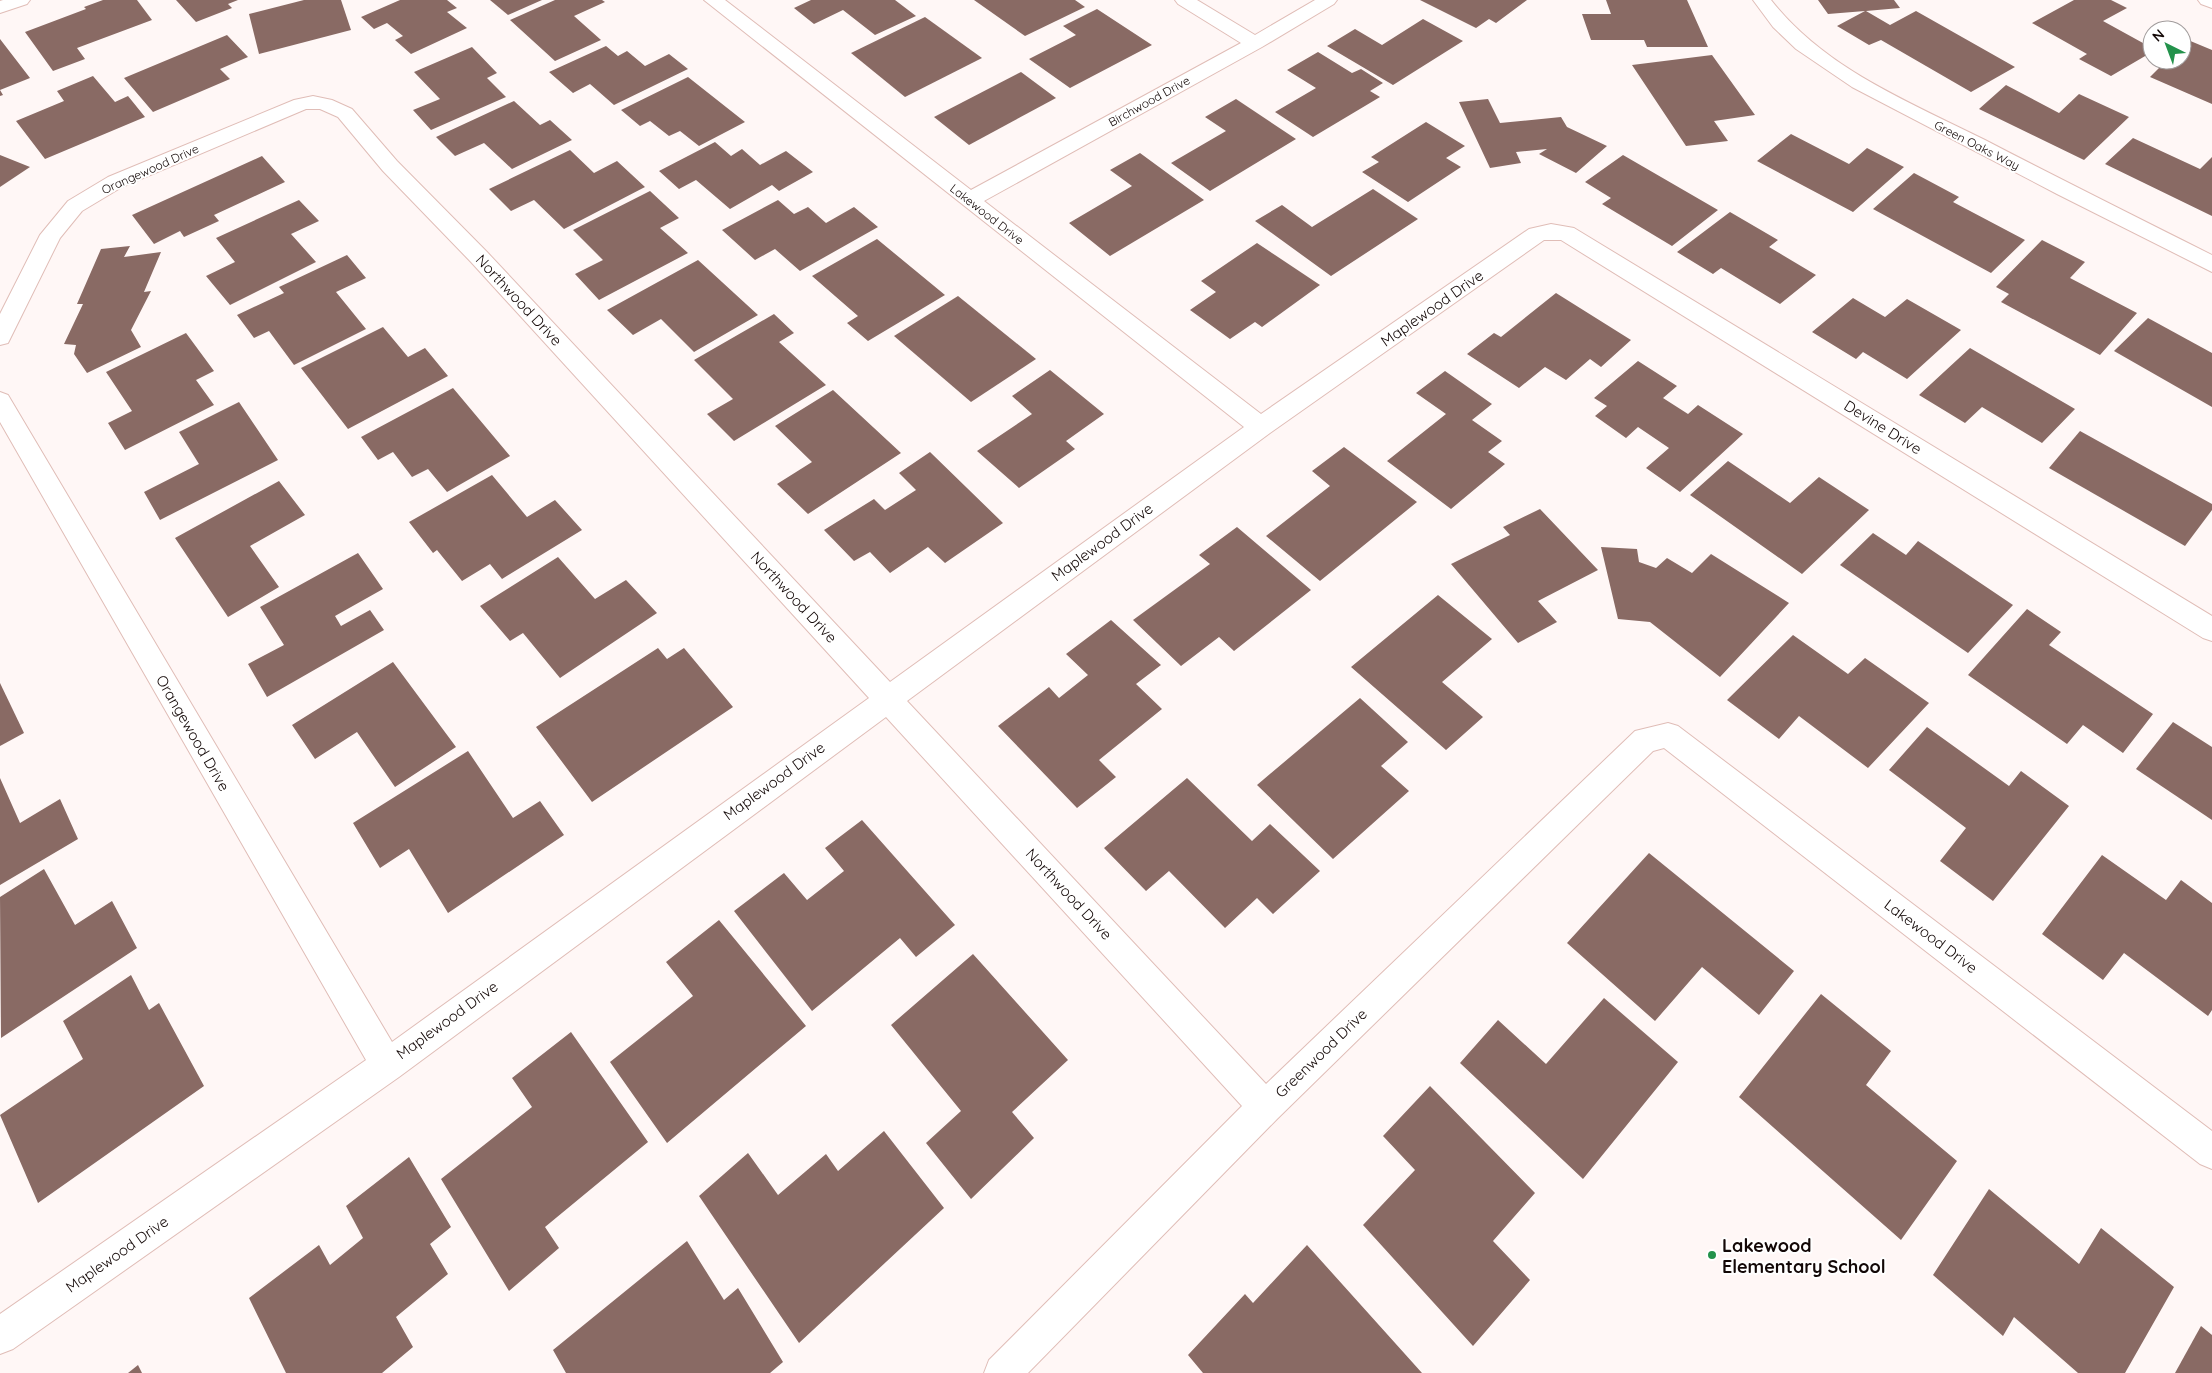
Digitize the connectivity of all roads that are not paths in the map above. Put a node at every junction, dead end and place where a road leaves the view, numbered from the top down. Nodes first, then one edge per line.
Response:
1 (20, 0) edge
2 (713, 0) edge
3 (1184, 0) edge
4 (1328, 0) edge
5 (1762, 0) edge
6 (2206, 0) edge
7 (2212, 2) edge
8 (0, 8) edge
9 (1255, 43) junction
10 (313, 102) joint
11 (969, 200) junction
12 (1551, 231) joint
13 (2212, 264) edge
14 (0, 337) edge
15 (0, 401) edge
16 (1260, 427) junction
17 (2212, 630) edge
18 (888, 698) junction
19 (1645, 740) joint
20 (387, 1064) junction
21 (1265, 1107) junction
22 (2212, 1152) edge
23 (0, 1336) edge
24 (1002, 1373) edge

1 - 8 street
2 - 11 street, Lakewood Drive
3 - 9 street
4 - 9 street, Birchwood Drive
5 - 13 street, Green Oaks Way
6 - 7 street
9 - 11 street, Birchwood Drive
10 - 14 street, Orangewood Drive
10 - 18 street, Northwood Drive
11 - 16 street, Lakewood Drive
12 - 16 street, Maplewood Drive
12 - 17 street, Devine Drive
15 - 20 street, Orangewood Drive
16 - 18 street, Maplewood Drive
18 - 20 street, Maplewood Drive
18 - 21 street, Northwood Drive
19 - 21 street, Greenwood Drive
19 - 22 street, Lakewood Drive
20 - 23 street, Maplewood Drive
21 - 24 street, Greenwood Drive

